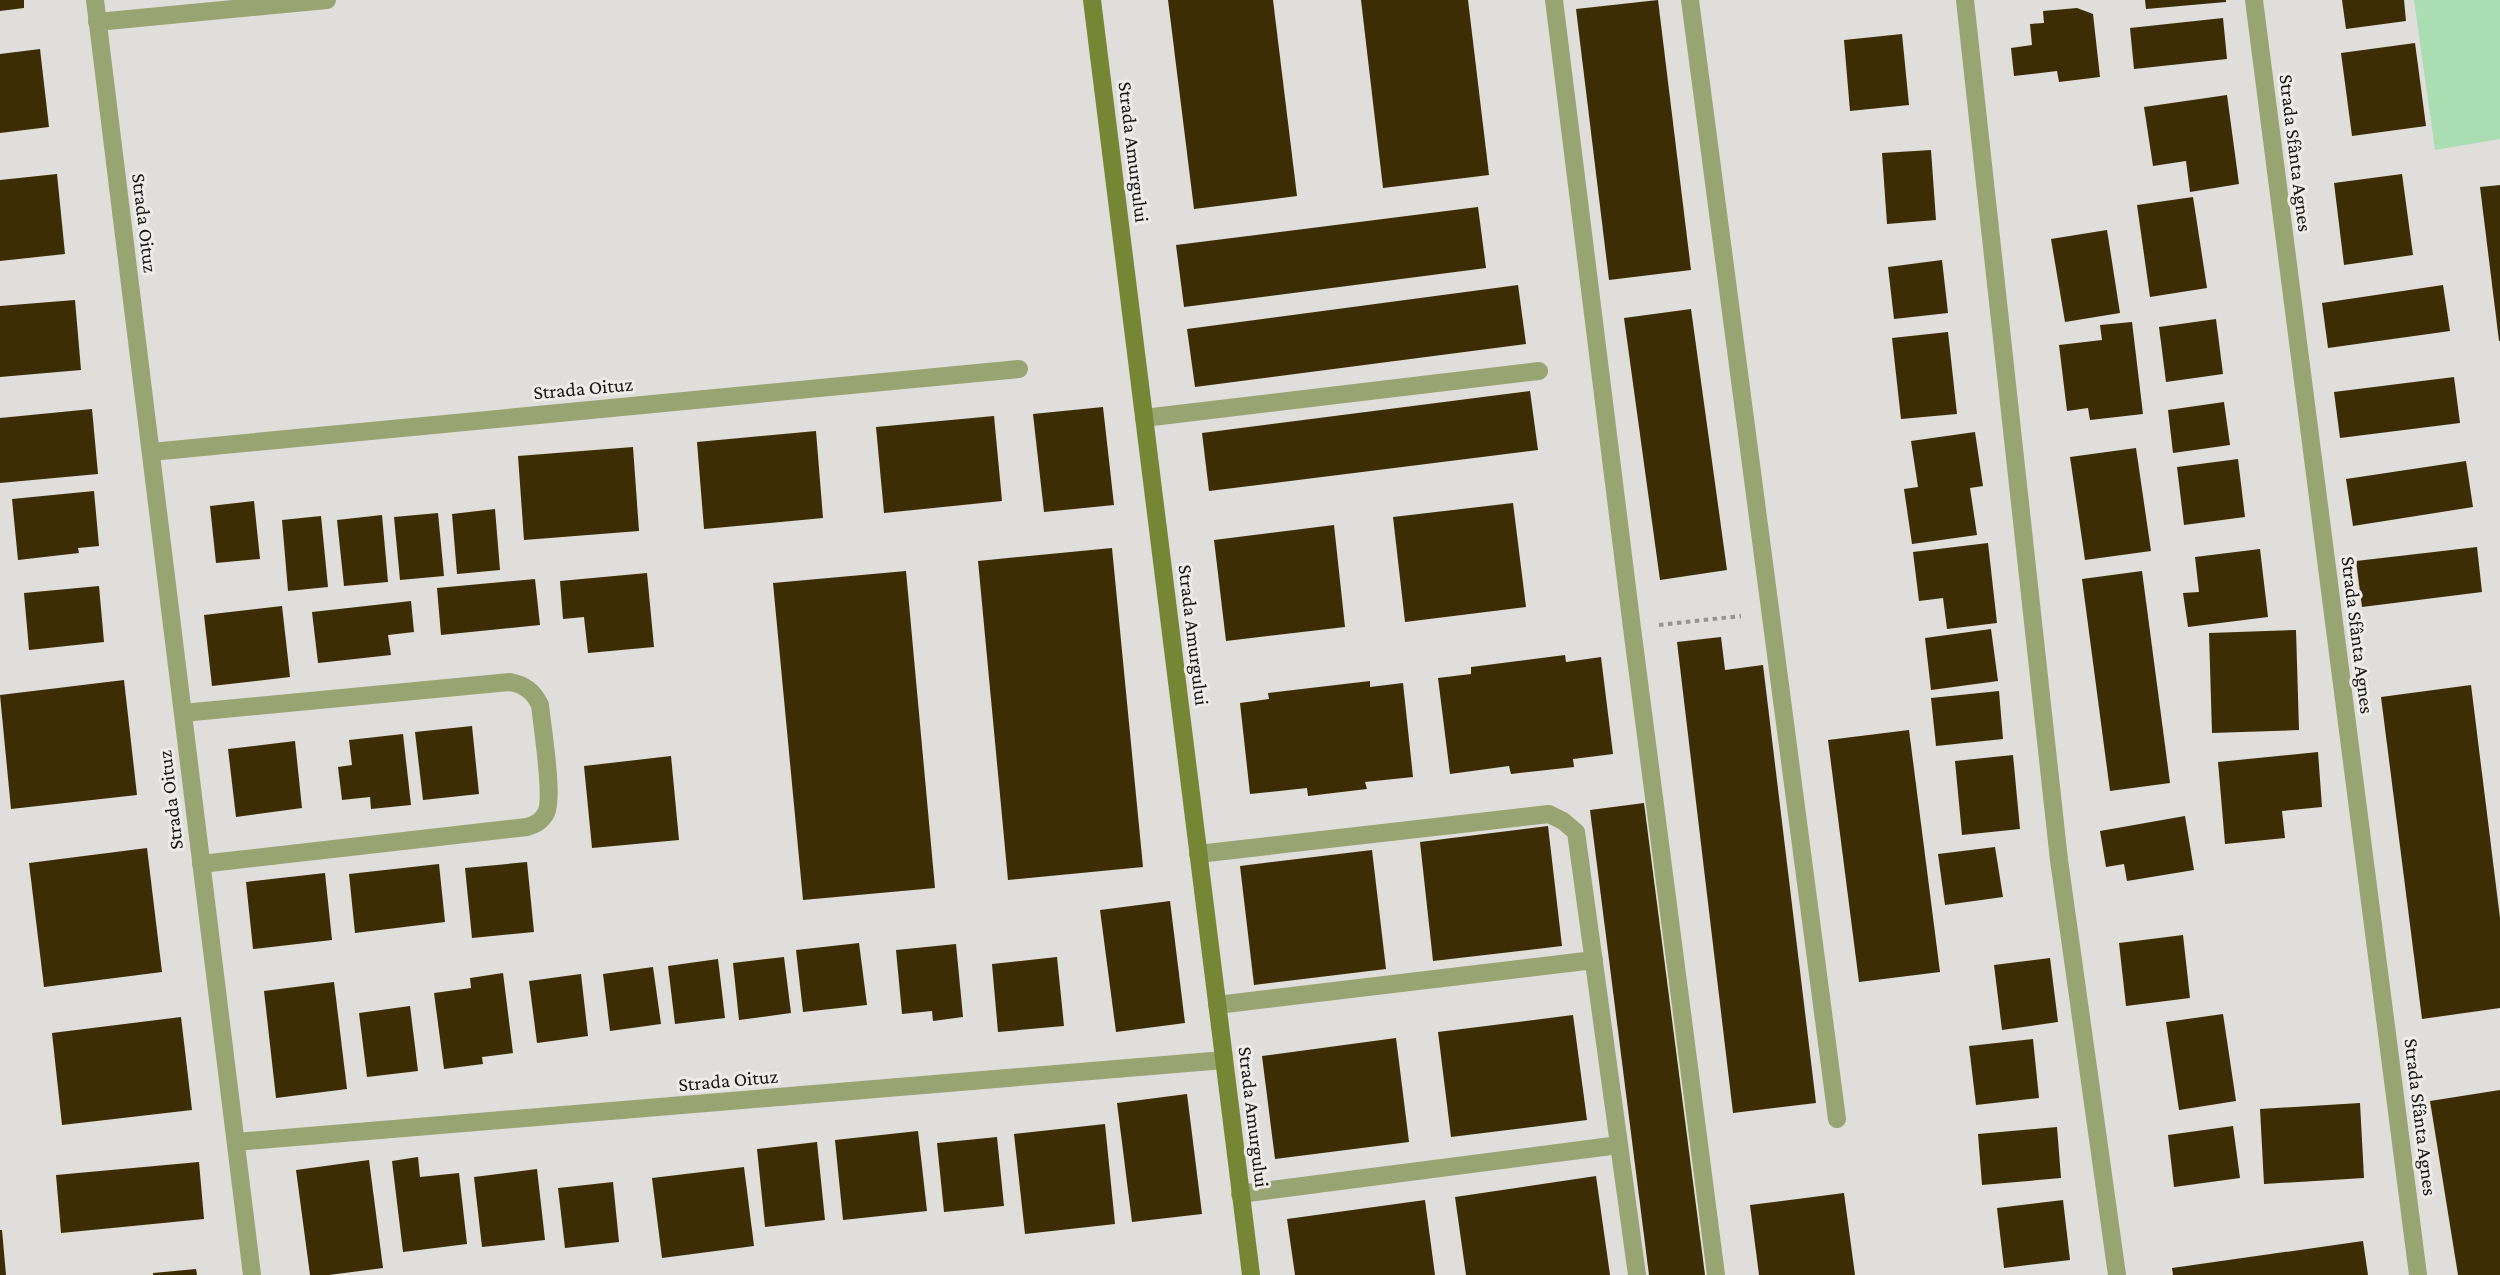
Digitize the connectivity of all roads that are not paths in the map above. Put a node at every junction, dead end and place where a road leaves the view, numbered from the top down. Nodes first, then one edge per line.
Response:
1 (95, 0) edge
2 (327, 0) edge
3 (1092, 0) edge
4 (1554, 0) edge
5 (1690, 0) edge
6 (1965, 0) edge
7 (2254, 0) edge
8 (98, 22) junction
9 (1019, 369) dead end
10 (1539, 371) dead end
11 (1144, 418) junction
12 (151, 452) junction
13 (183, 713) junction
14 (1198, 854) junction
15 (201, 864) junction
16 (1593, 960) junction
17 (1217, 1005) junction
18 (1224, 1060) junction
19 (1837, 1119) dead end
20 (236, 1142) junction
21 (1619, 1145) junction
22 (1240, 1194) junction
23 (252, 1275) edge
24 (1251, 1275) edge
25 (1637, 1275) edge
26 (1716, 1275) edge
27 (2117, 1275) edge
28 (2418, 1275) edge

1 - 8 street, Strada Oituz
2 - 8 street
3 - 11 street, Strada Amurgului
4 - 26 street
5 - 19 street
6 - 27 street
7 - 28 street, Strada Sfânta Agnes
8 - 12 street, Strada Oituz
9 - 12 street, Strada Oituz
10 - 11 street
11 - 14 street, Strada Amurgului
12 - 13 street, Strada Oituz
13 - 15 street, Strada Oituz
13 - 15 street
14 - 16 street
14 - 17 street, Strada Amurgului
15 - 20 street, Strada Oituz
16 - 17 street
16 - 21 street
17 - 18 street, Strada Amurgului
18 - 20 street, Strada Oituz
18 - 22 street, Strada Amurgului
20 - 23 street, Strada Oituz
21 - 22 street
21 - 25 street
22 - 24 street, Strada Amurgului

